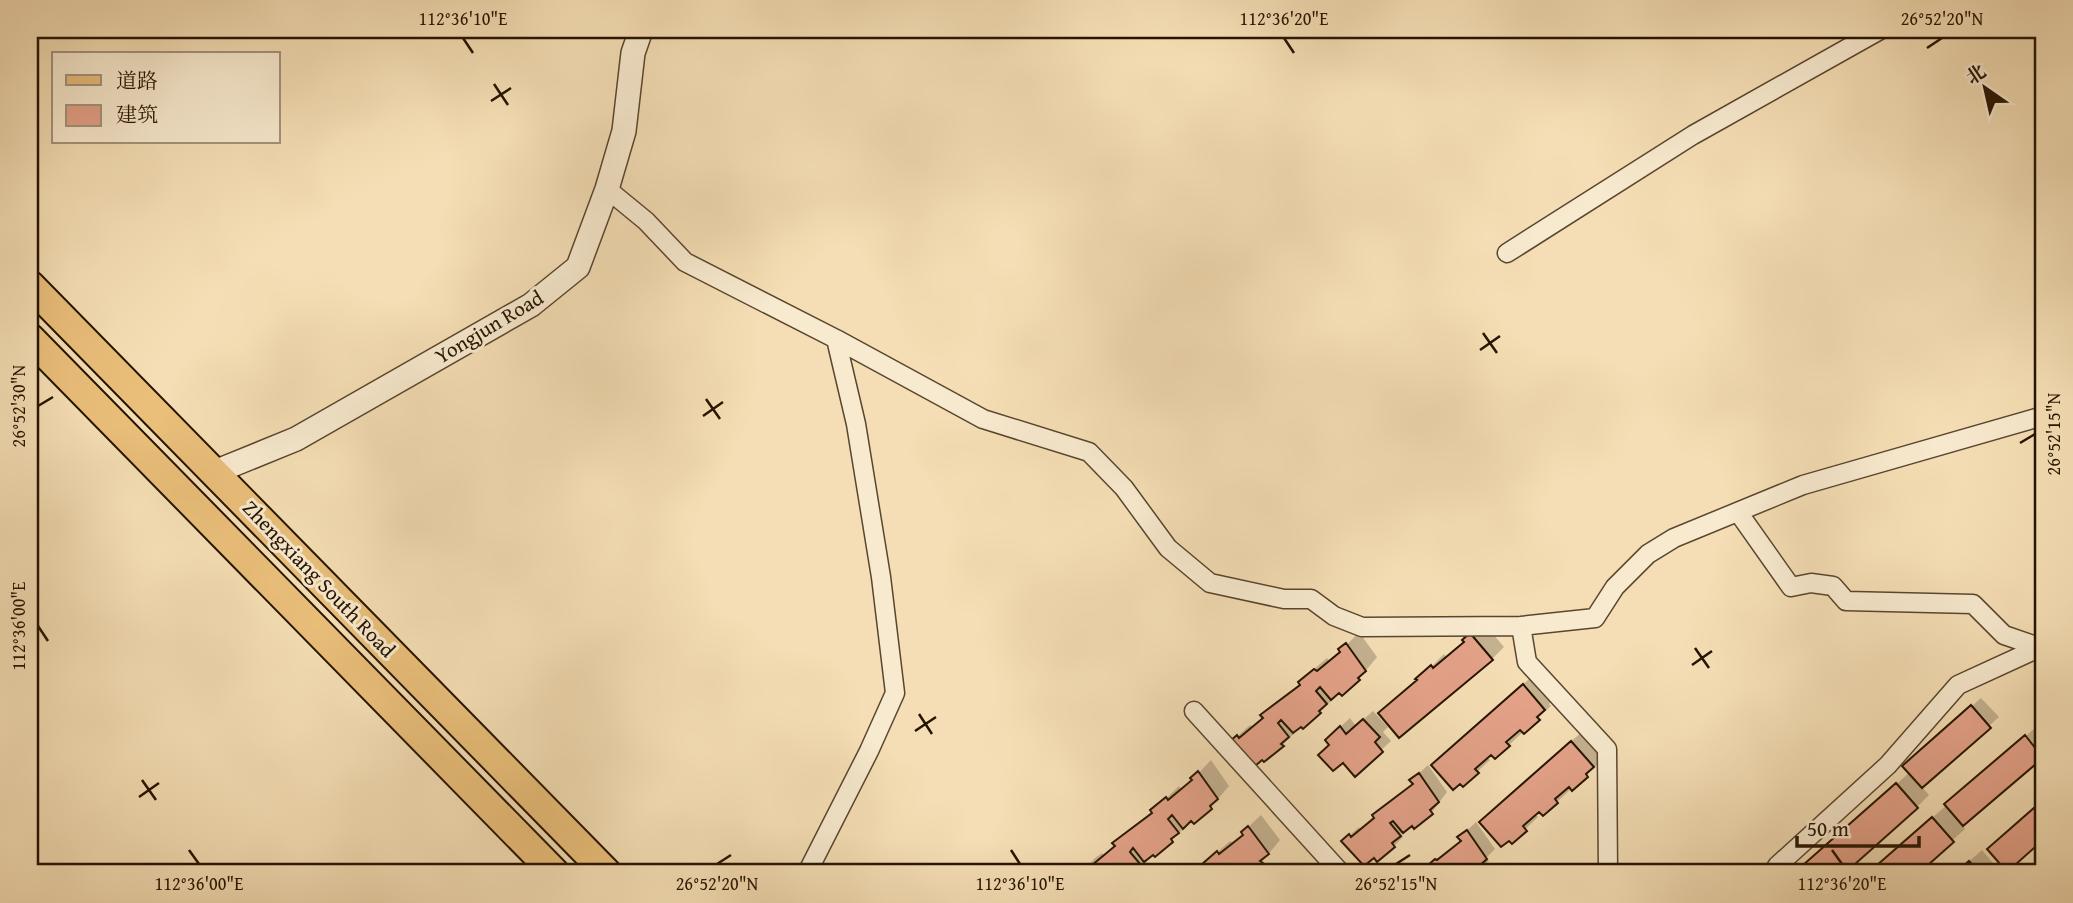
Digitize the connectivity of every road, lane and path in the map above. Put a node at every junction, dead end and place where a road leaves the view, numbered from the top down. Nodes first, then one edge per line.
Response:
1 (641, 30) edge
2 (1880, 30) edge
3 (607, 189) junction
4 (1507, 253) dead end
5 (30, 285) edge
6 (30, 338) edge
7 (836, 339) junction
8 (2043, 416) edge
9 (215, 472) junction
10 (241, 499) junction
11 (1738, 512) junction
12 (213, 526) junction
13 (1521, 626) junction
14 (2041, 646) edge
15 (1194, 711) dead end
16 (555, 873) edge
17 (607, 873) edge
18 (807, 873) edge
19 (1341, 873) edge
20 (1608, 873) edge
21 (1784, 873) edge

1 - 3 street, Yongjun Road
2 - 4 street
3 - 7 street
3 - 9 street, Yongjun Road
5 - 9 main road, Zhengxiang South Road
6 - 12 main road, Zhengxiang South Road
7 - 13 street
7 - 18 street
8 - 11 street
9 - 10 main road, Zhengxiang South Road
10 - 12 main road
10 - 17 main road, Zhengxiang South Road
11 - 13 street
11 - 14 street
12 - 16 main road, Zhengxiang South Road
13 - 20 street
14 - 21 street
15 - 19 street

